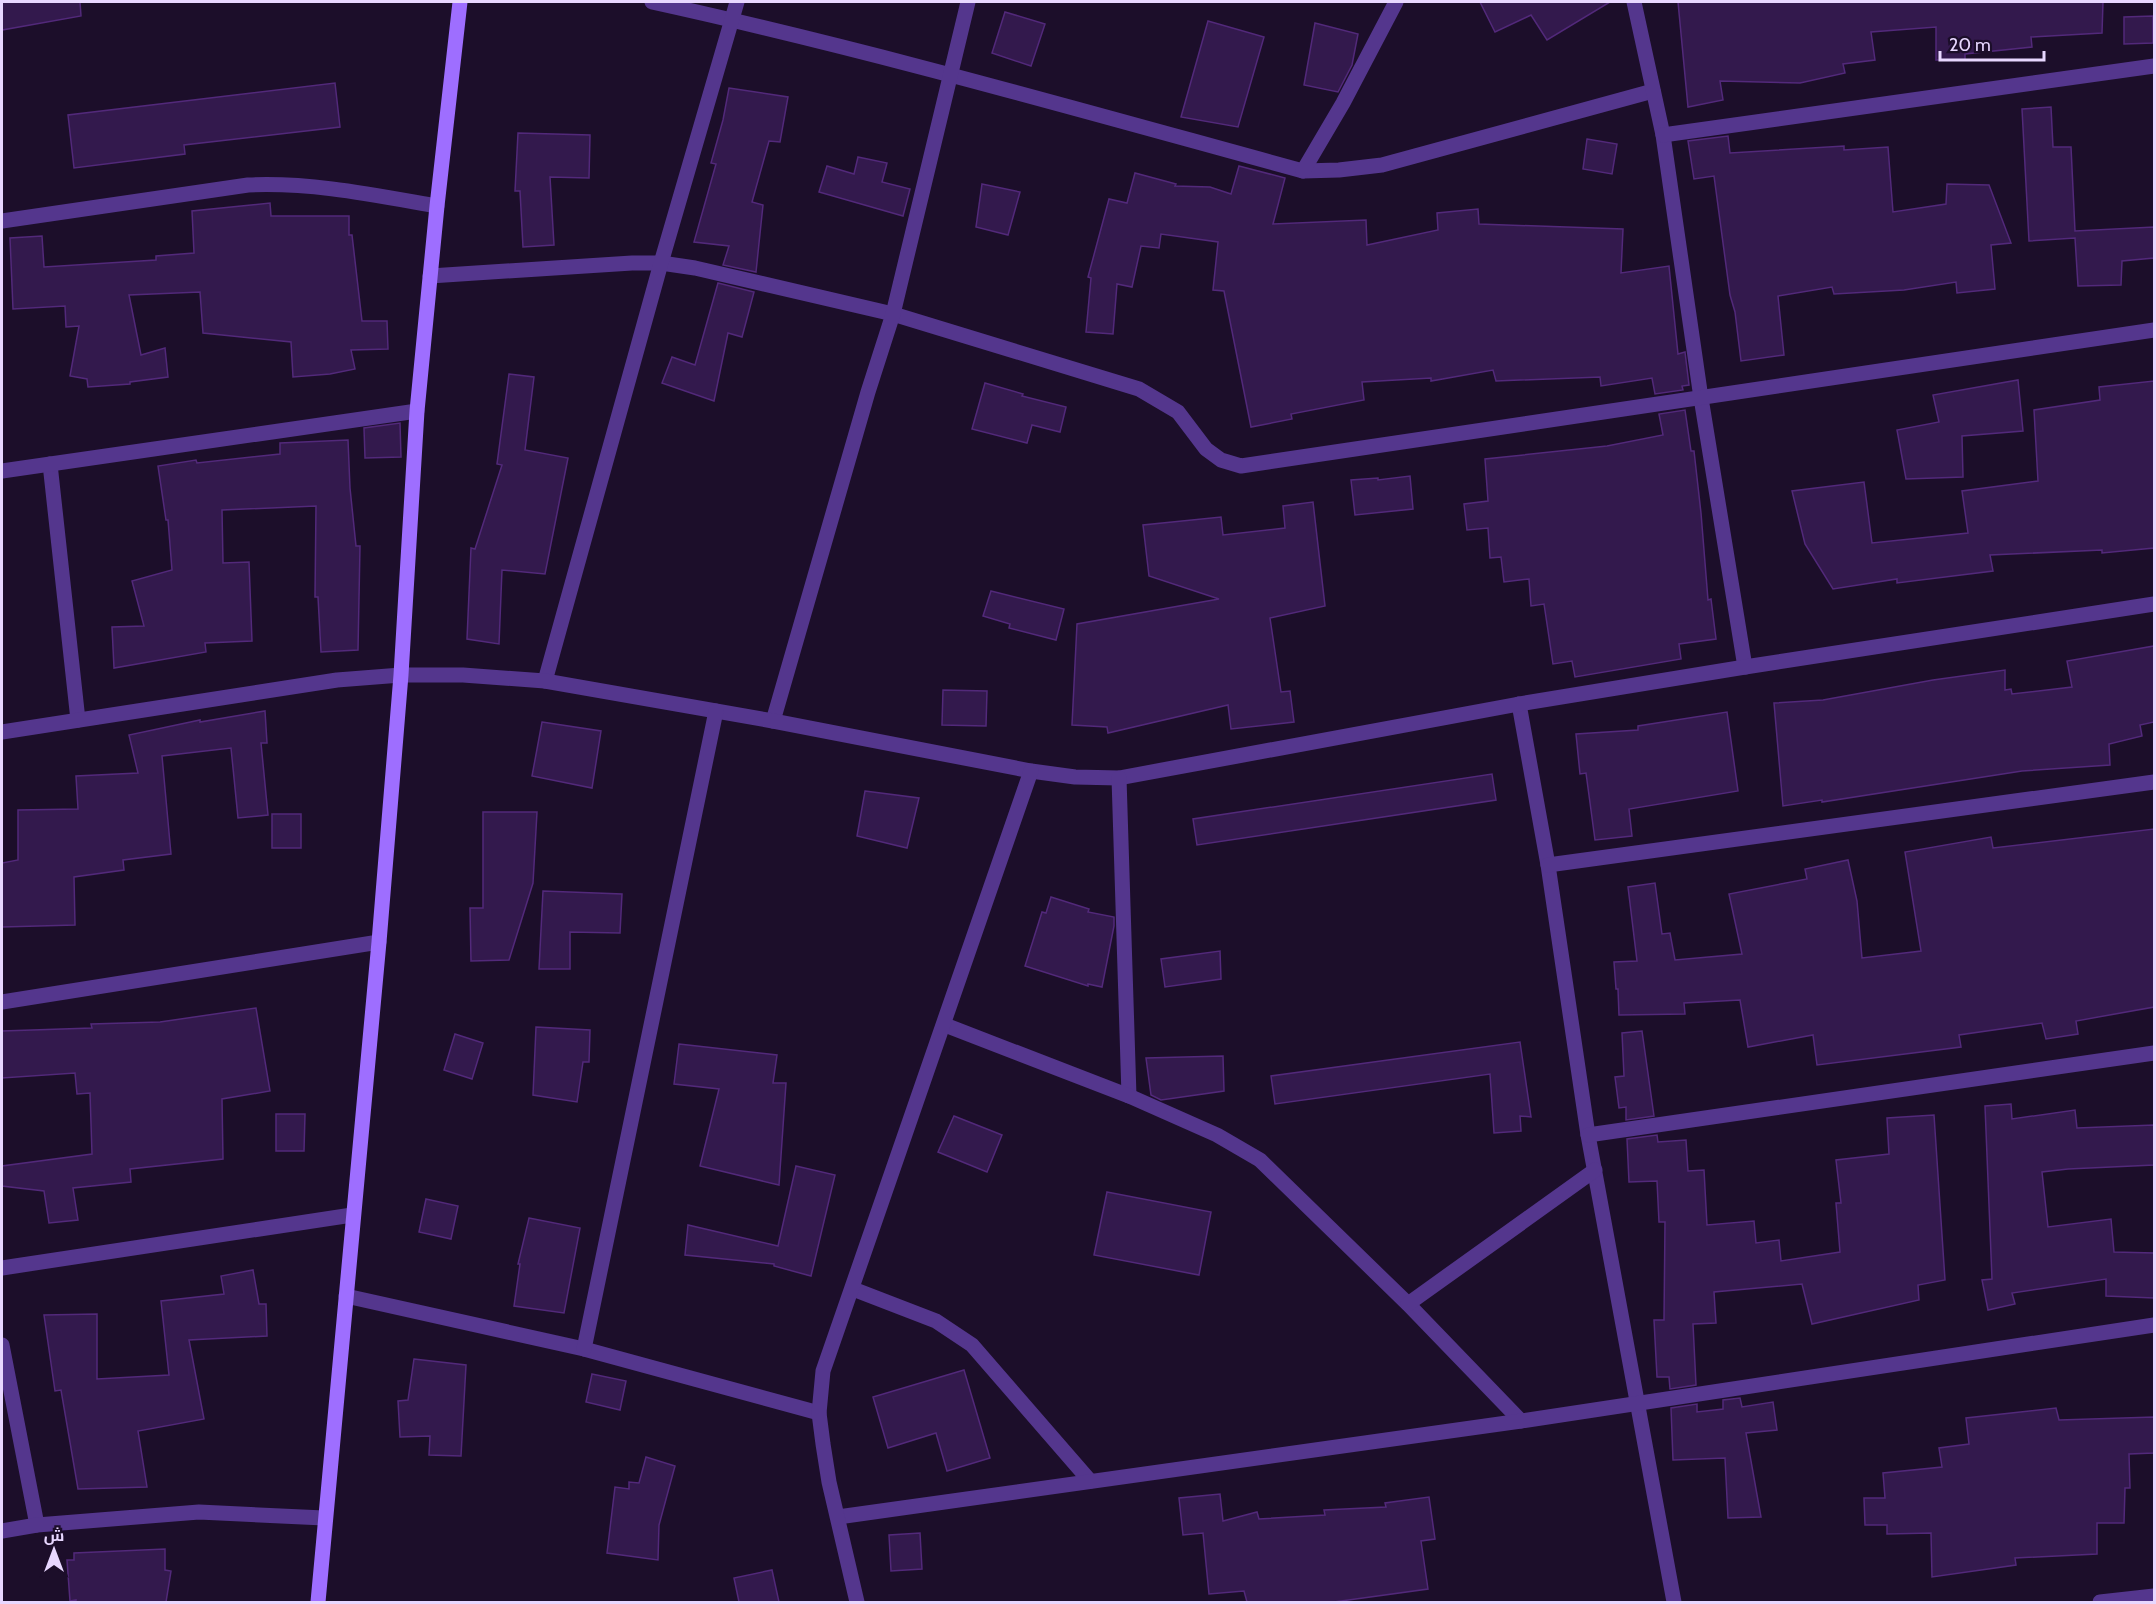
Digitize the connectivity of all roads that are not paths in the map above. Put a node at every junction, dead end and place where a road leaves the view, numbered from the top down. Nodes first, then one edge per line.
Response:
1 (460, 2) edge
2 (652, 2) edge
3 (737, 2) edge
4 (968, 2) edge
5 (1396, 2) edge
6 (1634, 2) edge
7 (732, 19) junction
8 (2154, 66) edge
9 (950, 75) junction
10 (1653, 91) junction
11 (1663, 135) junction
12 (1303, 171) junction
13 (437, 206) junction
14 (2, 221) edge
15 (661, 263) junction
16 (430, 276) junction
17 (893, 314) junction
18 (2154, 330) edge
19 (1701, 398) junction
20 (417, 411) junction
21 (50, 464) junction
22 (2, 471) edge
23 (2154, 604) edge
24 (1744, 667) junction
25 (401, 675) junction
26 (545, 681) junction
27 (1519, 704) junction
28 (716, 711) junction
29 (78, 720) junction
30 (773, 721) junction
31 (2, 732) edge
32 (1031, 771) junction
33 (1119, 778) junction
34 (2154, 782) edge
35 (1548, 865) junction
36 (379, 942) junction
37 (2, 1002) edge
38 (945, 1025) junction
39 (2154, 1053) edge
40 (1130, 1096) junction
41 (1588, 1135) junction
42 (1595, 1170) junction
43 (352, 1215) junction
44 (2, 1268) edge
45 (853, 1289) junction
46 (345, 1296) junction
47 (1408, 1304) junction
48 (2154, 1325) edge
49 (2, 1345) edge
50 (584, 1349) junction
51 (1637, 1402) junction
52 (819, 1413) junction
53 (1521, 1421) junction
54 (1090, 1481) junction
55 (838, 1517) junction
56 (324, 1518) junction
57 (37, 1525) junction
58 (2, 1531) edge
59 (2154, 1596) edge
60 (318, 1602) edge
61 (857, 1602) edge
62 (1674, 1602) edge
63 (2100, 1602) edge

1 - 13 street
2 - 7 street
3 - 7 street
4 - 9 street
5 - 12 street
6 - 10 street
7 - 9 street
7 - 15 street
8 - 11 street
9 - 12 street
9 - 17 street
10 - 11 street
10 - 12 street
11 - 19 street
13 - 14 street
13 - 16 street
15 - 16 street
15 - 17 street
15 - 26 street
16 - 20 street
17 - 19 street
17 - 30 street
18 - 19 street
19 - 24 street
20 - 21 street
20 - 25 street
21 - 22 street
21 - 29 street
23 - 24 street
24 - 27 street
25 - 26 street
25 - 29 street
25 - 36 street
26 - 28 street
27 - 33 street
27 - 35 street
28 - 30 street
28 - 50 street
29 - 31 street
30 - 32 street
32 - 33 street
32 - 38 street
33 - 40 street
34 - 35 street
35 - 41 street
36 - 37 street
36 - 43 street
38 - 40 street
38 - 45 street
39 - 41 street
40 - 47 street
41 - 42 street
42 - 47 street
42 - 51 street
43 - 44 street
43 - 46 street
45 - 52 street
45 - 54 street
46 - 50 street
46 - 56 street
47 - 53 street
48 - 51 street
49 - 57 street
50 - 52 street
51 - 53 street
51 - 62 street
52 - 55 street
53 - 54 street
54 - 55 street
55 - 61 street
56 - 57 street
56 - 60 street
57 - 58 street
59 - 63 street

